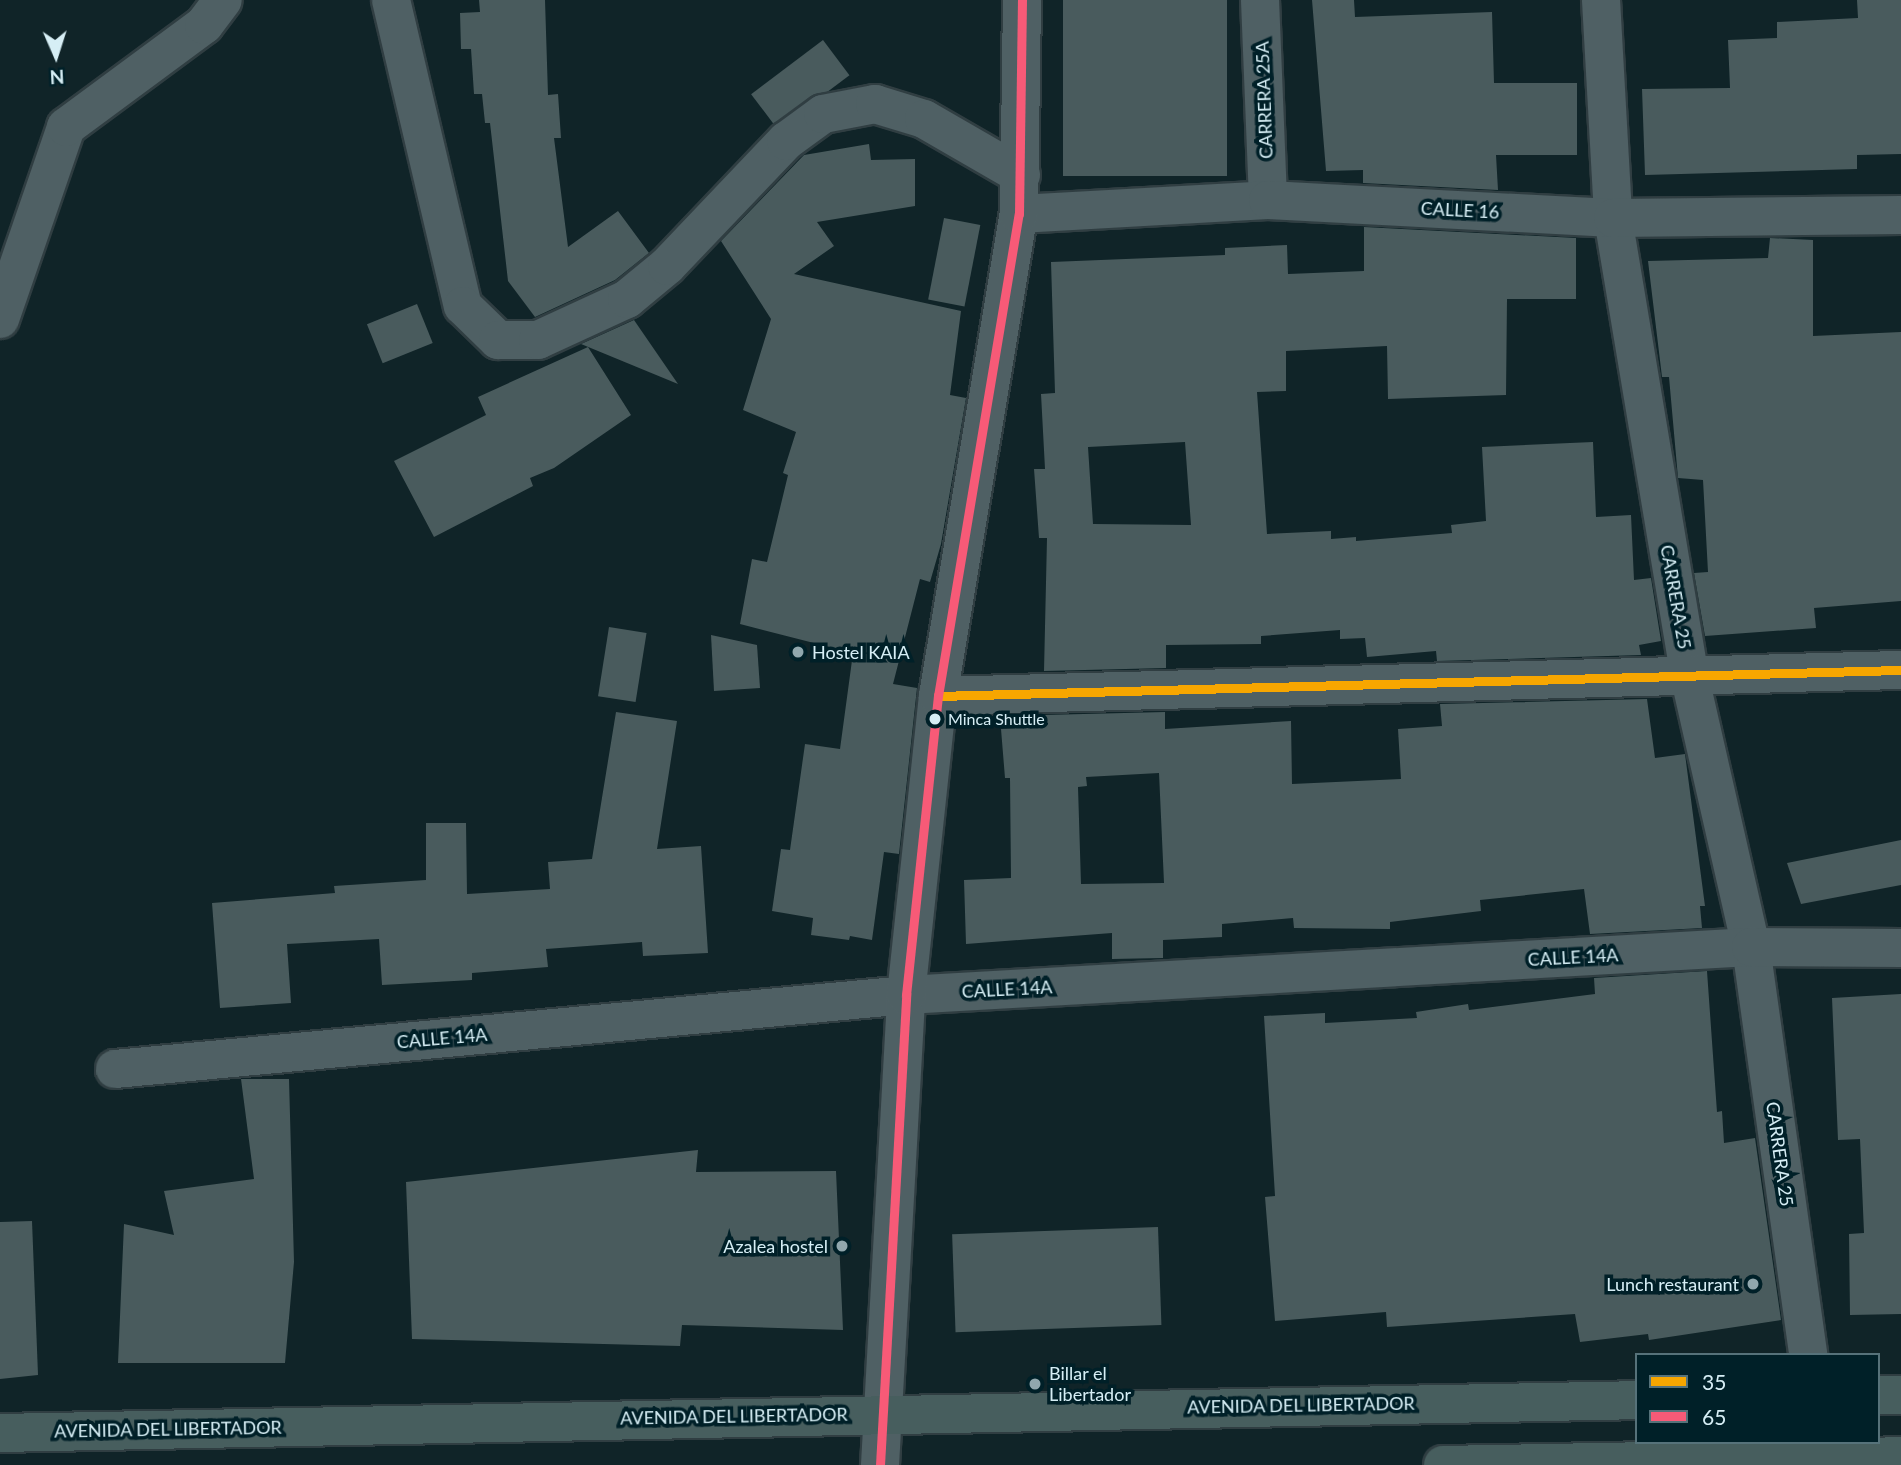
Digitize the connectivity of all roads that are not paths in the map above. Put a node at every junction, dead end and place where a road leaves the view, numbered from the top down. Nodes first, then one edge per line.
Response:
1 (223, 0) edge
2 (391, 0) edge
3 (1023, 0) edge
4 (1260, 0) edge
5 (1601, 0) edge
6 (1021, 175) junction
7 (1268, 200) junction
8 (1019, 214) junction
9 (1901, 215) edge
10 (1613, 218) junction
11 (0, 319) edge
12 (1901, 670) edge
13 (1689, 674) junction
14 (938, 696) junction
15 (1751, 947) junction
16 (1901, 948) edge
17 (906, 995) junction
18 (115, 1069) dead end
19 (1808, 1353) edge
20 (1880, 1395) edge
21 (1901, 1395) edge
22 (1635, 1400) edge
23 (883, 1413) junction
24 (0, 1433) edge
25 (1901, 1456) edge
26 (1789, 1461) edge
27 (880, 1465) edge
28 (1443, 1465) edge

1 - 11 street
2 - 6 street
3 - 6 street
4 - 7 street, CARRERA 25A
5 - 10 street, CARRERA 25
6 - 8 street
7 - 8 street, CALLE 16
7 - 10 street, CALLE 16
8 - 14 street
9 - 10 street, CALLE 16
10 - 13 street, CARRERA 25
12 - 13 street
13 - 14 street
13 - 15 street, CARRERA 25
14 - 17 street
15 - 16 street, CALLE 14A
15 - 17 street, CALLE 14A
15 - 19 street, CARRERA 25
17 - 18 street, CALLE 14A
17 - 23 street
20 - 21 main road
22 - 23 main road, AVENIDA DEL LIBERTADOR
23 - 24 main road, AVENIDA DEL LIBERTADOR
23 - 27 street
25 - 26 main road
26 - 28 main road

